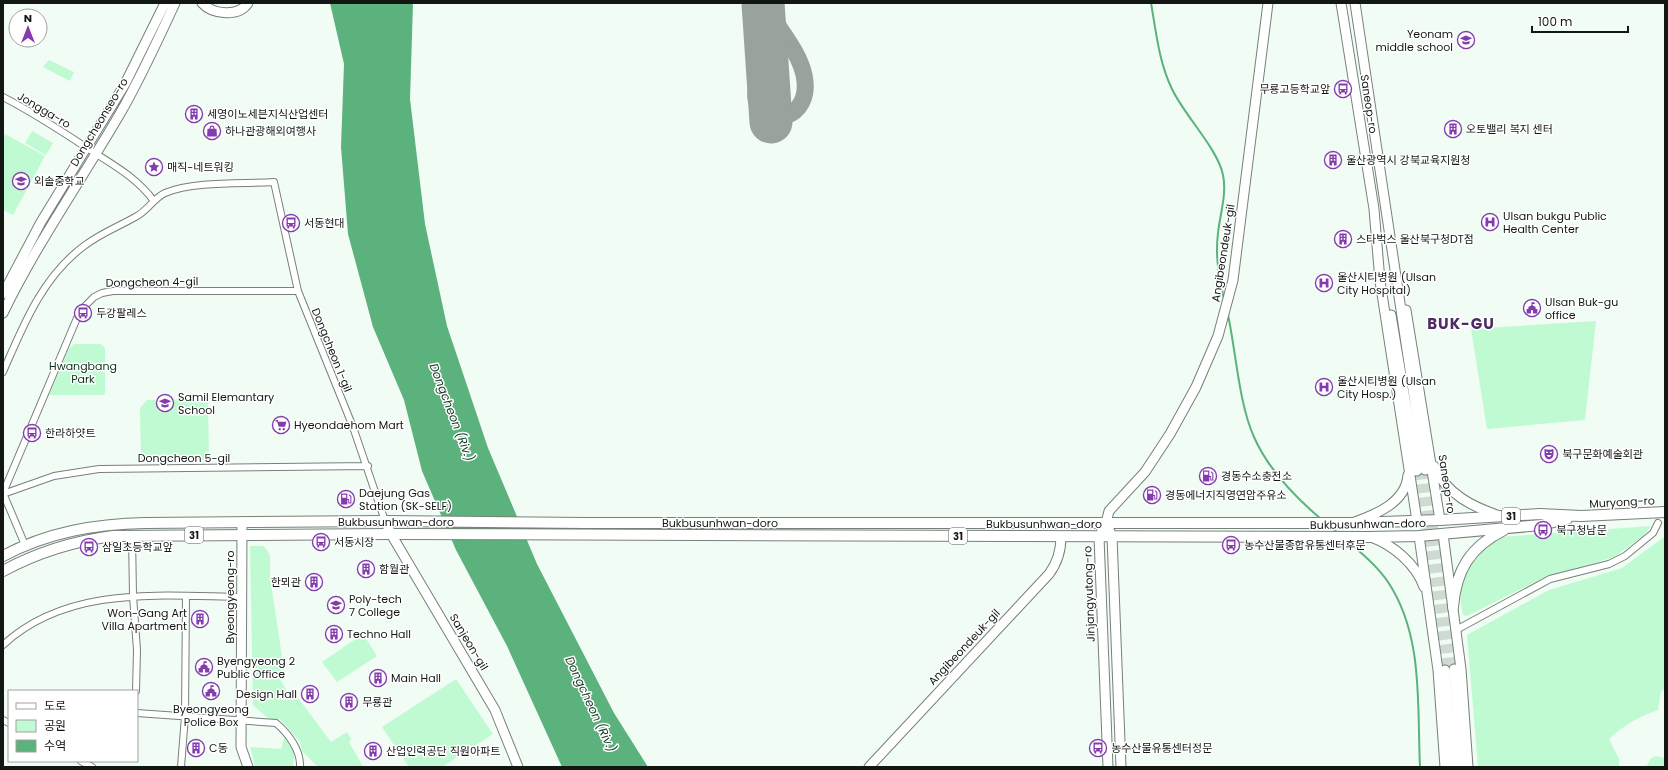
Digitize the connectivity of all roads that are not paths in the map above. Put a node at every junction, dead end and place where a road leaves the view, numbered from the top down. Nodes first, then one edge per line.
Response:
1 (165, 3) edge
2 (175, 3) edge
3 (202, 3) edge
4 (248, 3) edge
5 (1268, 3) edge
6 (1341, 3) edge
7 (1355, 3) edge
8 (3, 97) edge
9 (87, 148) junction
10 (95, 153) junction
11 (154, 201) junction
12 (1386, 206) junction
13 (298, 291) junction
14 (3, 294) edge
15 (3, 313) edge
16 (3, 372) edge
17 (1430, 458) junction
18 (368, 466) junction
19 (1416, 470) junction
20 (3, 494) edge
21 (1665, 512) edge
22 (1581, 516) junction
23 (1503, 517) junction
24 (385, 520) junction
25 (1440, 520) junction
26 (1417, 521) junction
27 (242, 522) junction
28 (1106, 523) junction
29 (1349, 523) junction
30 (1658, 523) dead end
31 (1511, 528) junction
32 (391, 534) junction
33 (1443, 534) junction
34 (242, 535) junction
35 (132, 536) junction
36 (1061, 536) junction
37 (1419, 536) junction
38 (1099, 537) junction
39 (1112, 537) junction
40 (1366, 537) junction
41 (25, 545) junction
42 (3, 556) edge
43 (3, 571) edge
44 (133, 596) junction
45 (186, 596) junction
46 (242, 597) junction
47 (1429, 599) junction
48 (1453, 607) junction
49 (1456, 630) junction
50 (3, 645) edge
51 (136, 690) edge
52 (138, 713) edge
53 (185, 716) junction
54 (242, 720) junction
55 (83, 762) edge
56 (92, 767) edge
57 (181, 767) edge
58 (248, 767) edge
59 (300, 767) edge
60 (518, 767) edge
61 (869, 767) edge
62 (1108, 767) edge
63 (1121, 767) edge
64 (1445, 767) edge
65 (1452, 767) edge
66 (1461, 767) edge
67 (1468, 767) edge

1 - 9 main road, Dongcheonseo-ro
2 - 10 main road, Dongcheonseo-ro
3 - 4 main road
5 - 28 main road, Angibeondeuk-gil
6 - 19 main road, Saneop-ro
7 - 12 main road, Saneop-ro
8 - 9 street, Jongga-ro
9 - 10 street, Jongga-ro
9 - 14 main road, Dongcheonseo-ro
10 - 11 street, Jongga-ro
10 - 15 main road, Dongcheonseo-ro
11 - 13 street, Dongcheon 1-gil
11 - 16 street
12 - 17 main road, Saneop-ro
12 - 19 main road, Saneop-ro
13 - 18 street, Dongcheon 1-gil
13 - 20 street, Dongcheon 4-gil
17 - 23 main road
17 - 25 main road, Saneop-ro
18 - 20 street, Dongcheon 5-gil
18 - 24 street, Dongcheon 1-gil
19 - 26 main road, Saneop-ro
19 - 29 main road
20 - 41 street
21 - 22 main road, Muryong-ro / 31
22 - 23 main road, Muryong-ro / 31
22 - 31 main road, Muryong-ro / 31
23 - 25 main road, Muryong-ro / 31
24 - 27 main road, Bukbusunhwan-doro / 31
24 - 28 main road, Bukbusunhwan-doro / 31
24 - 32 main road, Sanjeon-gil
25 - 26 main road, Bukbusunhwan-doro / 31
25 - 33 main road, Saneop-ro
26 - 29 main road, Bukbusunhwan-doro / 31
26 - 37 main road, Saneop-ro
27 - 34 main road, Byeongyeong-ro
27 - 41 main road, Bukbusunhwan-doro / 31
28 - 29 main road, Bukbusunhwan-doro / 31
28 - 38 main road, Jinjangyutong-ro
28 - 39 main road
30 - 49 street
31 - 33 main road, Muryong-ro / 31
31 - 48 main road
32 - 34 main road, Bukbusunhwan-doro / 31
32 - 36 main road, Bukbusunhwan-doro / 31
32 - 60 main road, Sanjeon-gil
33 - 37 main road, Bukbusunhwan-doro
33 - 48 main road, Saneop-ro
34 - 35 main road, Bukbusunhwan-doro / 31
34 - 46 main road, Byeongyeong-ro
35 - 43 main road, Bukbusunhwan-doro / 31
35 - 44 street
36 - 38 main road, Bukbusunhwan-doro / 31
36 - 61 main road, Angibeondeuk-gil
37 - 40 main road, Bukbusunhwan-doro
37 - 47 main road, Saneop-ro
38 - 39 main road, Bukbusunhwan-doro / 31
38 - 62 main road, Jinjangyutong-ro
39 - 40 main road, Bukbusunhwan-doro / 31
39 - 63 main road
40 - 47 main road
41 - 42 main road, Bukbusunhwan-doro / 31
44 - 45 street
44 - 50 street
44 - 51 street
45 - 46 street
45 - 53 street
46 - 54 main road, Byeongyeong-ro
47 - 64 main road, Saneop-ro
48 - 49 main road, Saneop-ro
49 - 67 main road, Saneop-ro
52 - 53 street
53 - 54 street
53 - 57 street
54 - 58 main road, Byeongyeong-ro
54 - 59 street
55 - 56 street
65 - 66 main road

